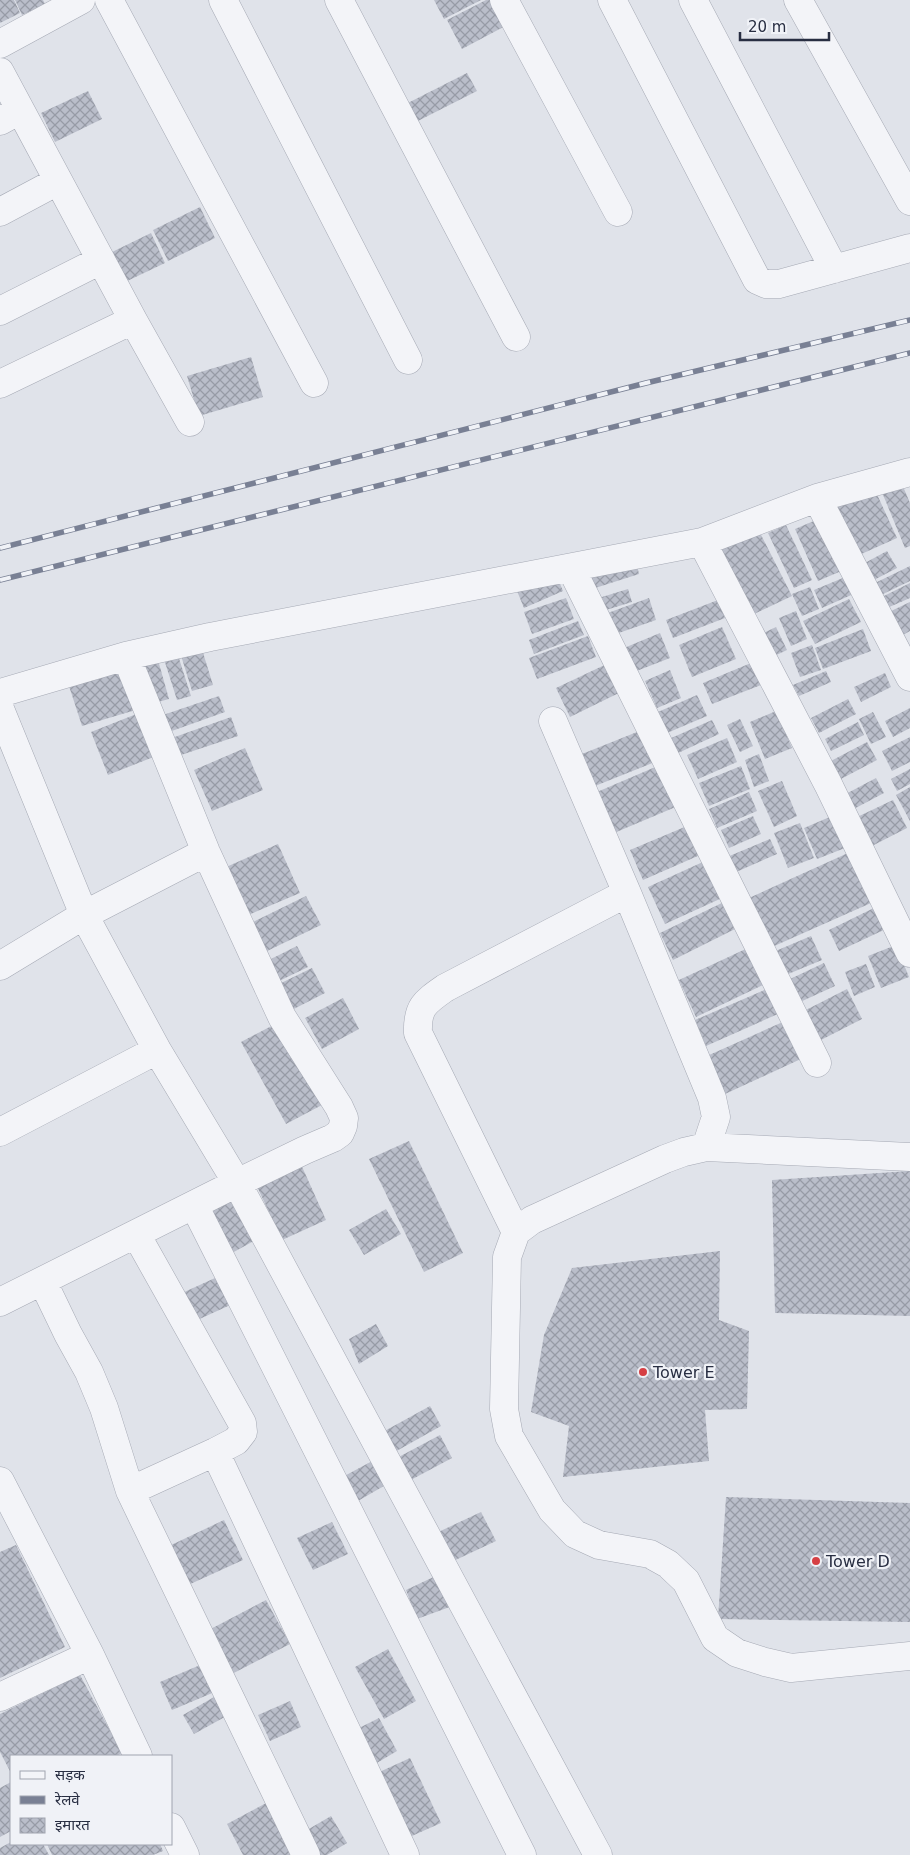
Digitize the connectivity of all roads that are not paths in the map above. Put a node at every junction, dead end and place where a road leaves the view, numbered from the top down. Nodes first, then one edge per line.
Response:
1 (81, 0) edge
2 (109, 0) edge
3 (223, 0) edge
4 (339, 0) edge
5 (504, 0) edge
6 (612, 0) edge
7 (693, 0) edge
8 (798, 0) edge
9 (0, 44) edge
10 (0, 72) edge
11 (10, 116) edge
12 (58, 181) junction
13 (910, 202) edge
14 (0, 212) edge
15 (618, 212) dead end
16 (910, 248) edge
17 (101, 260) junction
18 (834, 269) junction
19 (0, 311) edge
20 (133, 320) junction
21 (516, 337) dead end
22 (408, 360) dead end
23 (314, 383) dead end
24 (0, 384) edge
25 (190, 422) dead end
26 (910, 472) edge
27 (817, 498) junction
28 (702, 542) junction
29 (571, 568) junction
30 (126, 656) junction
31 (910, 676) edge
32 (0, 692) edge
33 (0, 709) edge
34 (553, 721) dead end
35 (206, 852) junction
36 (627, 893) junction
37 (84, 915) junction
38 (910, 953) edge
39 (0, 966) edge
40 (157, 1050) junction
41 (817, 1063) dead end
42 (0, 1132) edge
43 (706, 1148) junction
44 (910, 1157) edge
45 (237, 1184) junction
46 (194, 1205) junction
47 (516, 1232) junction
48 (136, 1234) junction
49 (43, 1282) junction
50 (0, 1302) edge
51 (215, 1452) junction
52 (0, 1480) edge
53 (130, 1491) junction
54 (90, 1655) junction
55 (910, 1656) edge
56 (0, 1697) edge
57 (138, 1755) edge
58 (172, 1828) edge
59 (185, 1855) edge
60 (306, 1855) edge
61 (406, 1855) edge
62 (522, 1855) edge
63 (598, 1855) edge

1 - 9 street
2 - 23 street
3 - 22 street
4 - 21 street
5 - 15 street
6 - 18 street
7 - 18 street
8 - 13 street
10 - 11 street
11 - 12 street
12 - 14 street
12 - 17 street
16 - 18 street
17 - 19 street
17 - 20 street
20 - 24 street
20 - 25 street
26 - 27 street
27 - 28 street
27 - 31 street
28 - 29 street
28 - 38 street
29 - 30 street
29 - 41 street
30 - 32 street
30 - 35 street
33 - 37 street
34 - 36 street
35 - 37 street
35 - 45 street
36 - 43 street
36 - 47 street
37 - 39 street
37 - 40 street
40 - 42 street
40 - 45 street
43 - 44 street
43 - 47 street
45 - 46 street
45 - 63 street
46 - 48 street
46 - 62 street
47 - 55 street
48 - 49 street
48 - 51 street
49 - 50 street
49 - 53 street
51 - 53 street
51 - 61 street
52 - 54 street
53 - 60 street
54 - 56 street
54 - 57 street
58 - 59 street

